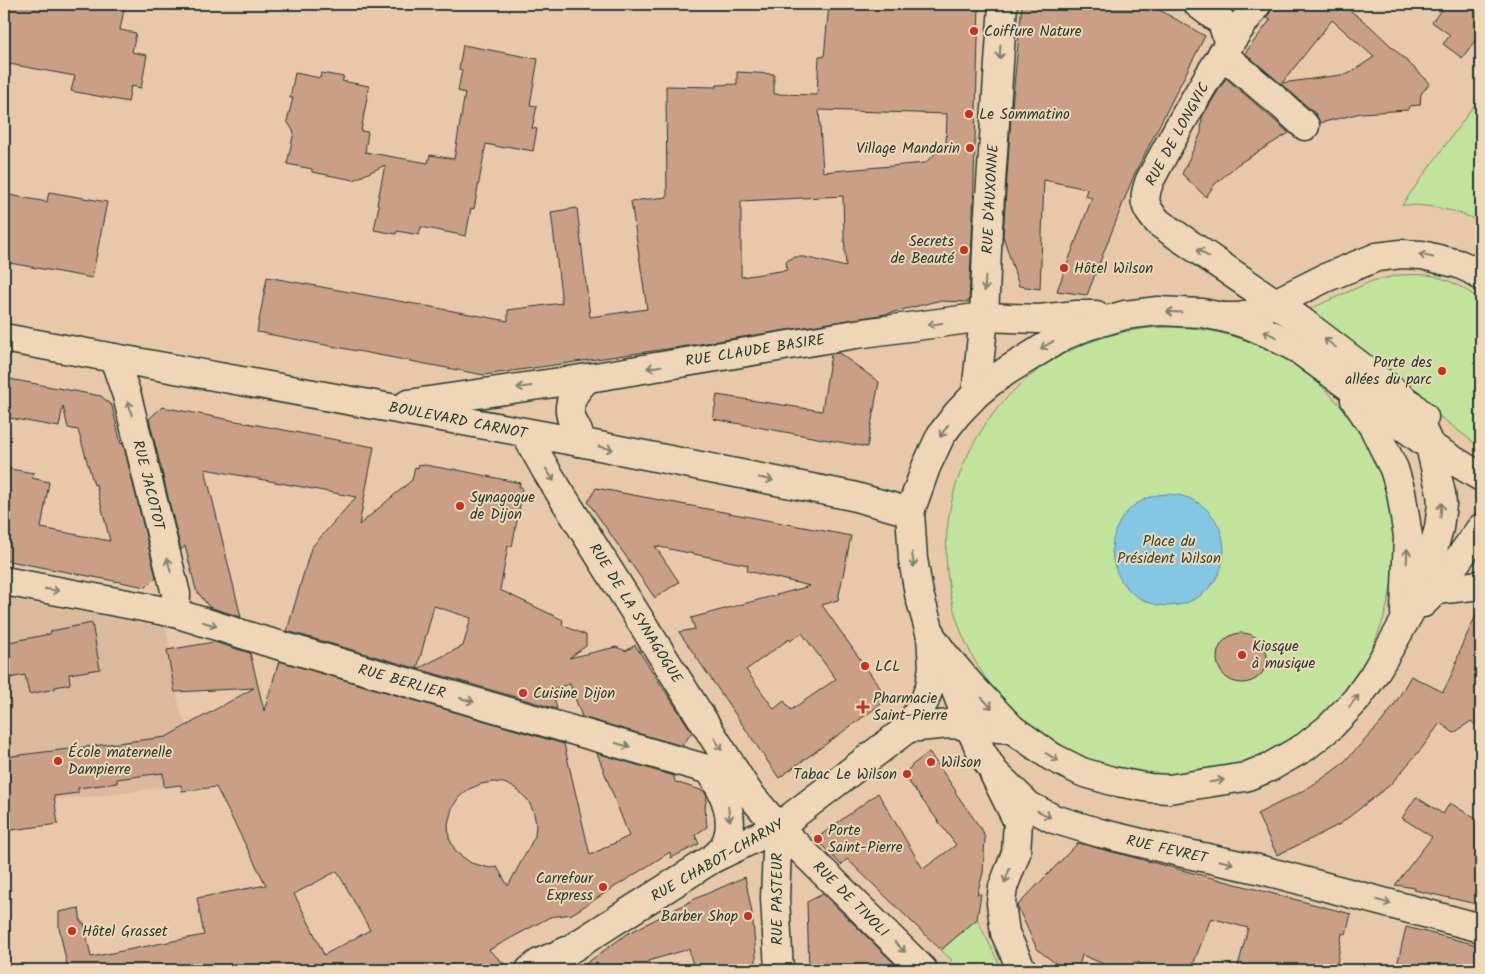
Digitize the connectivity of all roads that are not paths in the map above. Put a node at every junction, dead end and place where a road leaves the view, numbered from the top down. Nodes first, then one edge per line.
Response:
1 (1003, 4) edge
2 (1198, 4) edge
3 (1257, 4) edge
4 (1226, 49) junction
5 (1305, 126) dead end
6 (1478, 270) edge
7 (1276, 304) junction
8 (1125, 315) junction
9 (984, 317) junction
10 (1222, 317) junction
11 (4, 338) edge
12 (114, 358) junction
13 (1326, 370) junction
14 (588, 378) junction
15 (976, 394) junction
16 (1410, 404) junction
17 (386, 407) junction
18 (525, 433) junction
19 (579, 442) junction
20 (1430, 446) junction
21 (1481, 469) edge
22 (1481, 477) edge
23 (910, 512) junction
24 (1481, 528) edge
25 (4, 581) edge
26 (1481, 585) edge
27 (1436, 590) junction
28 (175, 613) junction
29 (1404, 622) junction
30 (937, 644) junction
31 (969, 726) junction
32 (908, 728) junction
33 (1012, 729) junction
34 (710, 770) junction
35 (994, 772) junction
36 (748, 792) junction
37 (778, 827) junction
38 (712, 859) junction
39 (1481, 928) edge
40 (561, 960) edge
41 (530, 970) edge
42 (779, 970) edge
43 (923, 970) edge
44 (1022, 970) edge

1 -> 9 main road, RUE D'AUXONNE
2 - 4 main road
3 - 4 main road, RUE DE LONGVIC
4 - 5 main road
7 -> 4 main road, RUE DE LONGVIC
6 -> 7 main road
7 - 10 main road
16 -> 7 main road
8 - 9 main road, RUE CLAUDE BASIRE
10 -> 8 main road
8 -> 15 main road
9 -> 14 main road, RUE CLAUDE BASIRE
9 - 15 main road, RUE D'AUXONNE
13 -> 10 main road
11 - 12 main road, BOULEVARD CARNOT
12 - 17 main road, BOULEVARD CARNOT
28 -> 12 main road, RUE JACOTOT
13 - 20 main road
29 -> 13 main road
14 -> 17 main road, RUE CLAUDE BASIRE
14 - 19 main road
15 -> 23 main road
16 - 20 main road
16 - 21 main road
17 - 18 main road, BOULEVARD CARNOT
18 - 19 main road, BOULEVARD CARNOT
18 -> 36 main road, RUE DE LA SYNAGOGUE
19 -> 23 main road, BOULEVARD CARNOT
20 - 22 main road
29 -> 20 main road
23 -> 30 main road
24 - 27 main road
25 -> 28 main road, RUE BERLIER
26 - 27 main road
27 - 29 main road
28 -> 34 main road, RUE BERLIER
33 -> 29 main road
30 - 31 main road, RUE FEVRET
30 - 32 main road, RUE CHABOT-CHARNY
30 -> 33 main road
31 - 32 main road
31 - 33 main road
31 - 35 main road, RUE FEVRET
32 - 37 main road, RUE CHABOT-CHARNY
34 - 36 main road, RUE BERLIER
34 -> 38 main road
35 -> 39 main road, RUE FEVRET
35 -> 44 main road
36 - 37 main road, RUE BERLIER
37 - 38 main road, RUE CHABOT-CHARNY
37 - 42 main road, RUE PASTEUR
37 -> 43 main road, RUE DE TIVOLI
38 - 40 main road, RUE CHABOT-CHARNY
40 - 41 main road, RUE CHABOT-CHARNY

